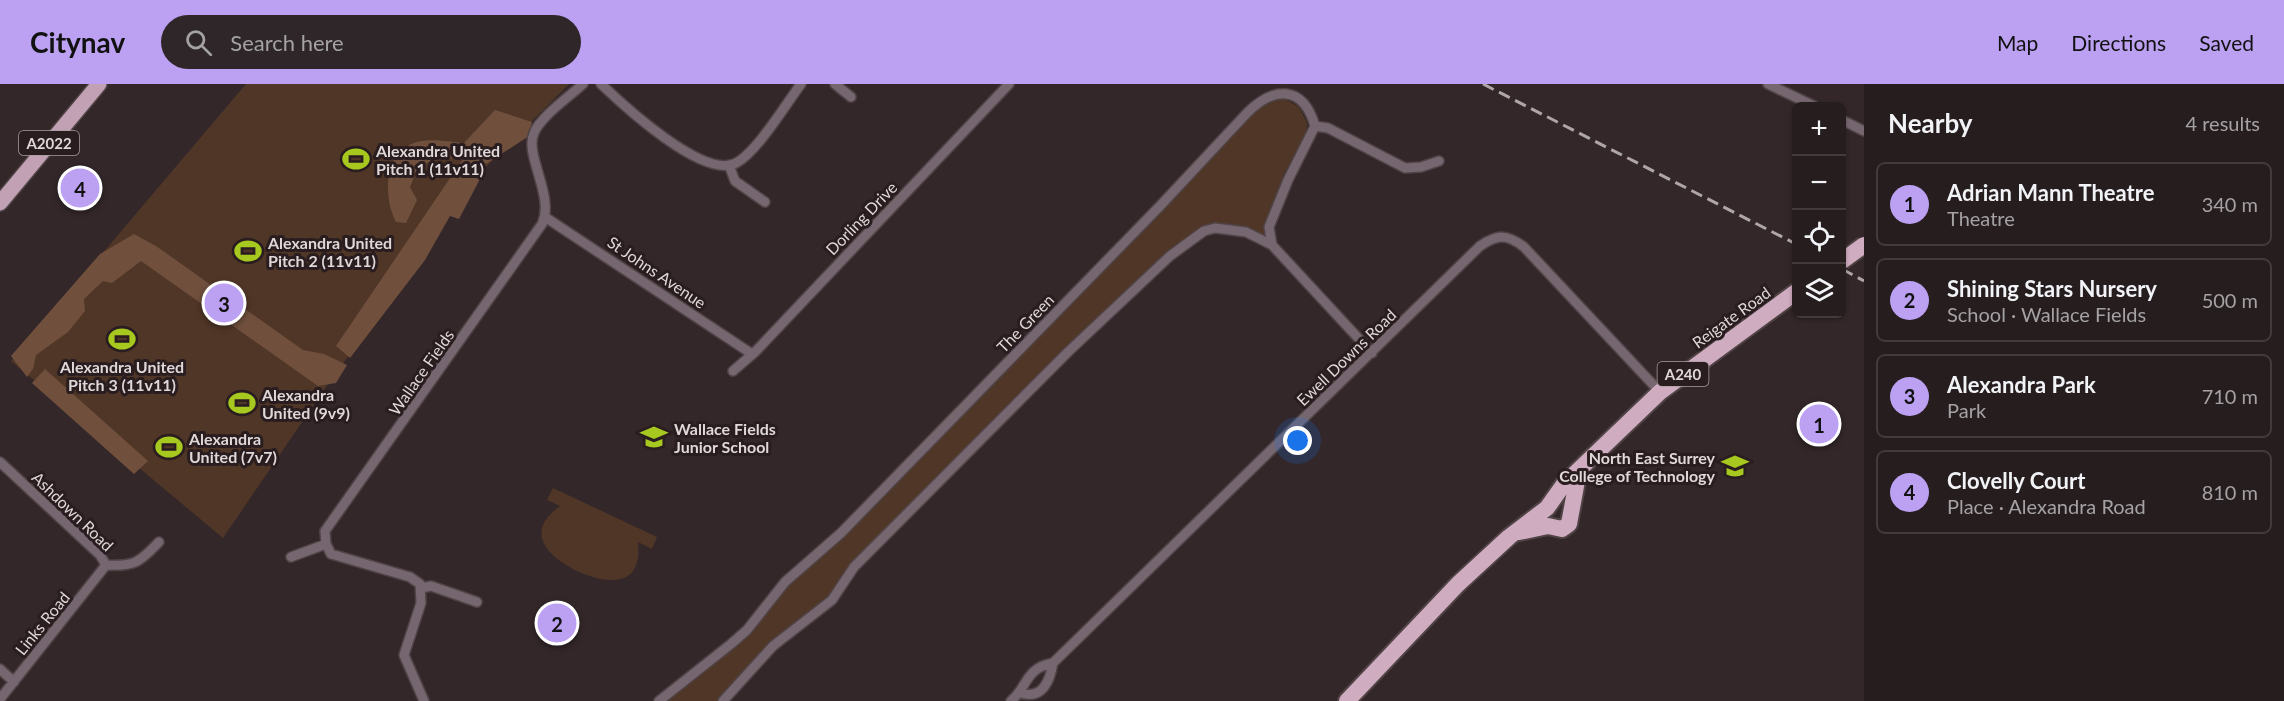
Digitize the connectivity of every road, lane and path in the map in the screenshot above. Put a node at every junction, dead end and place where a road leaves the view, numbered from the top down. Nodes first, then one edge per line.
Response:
1 (99, 84) edge
2 (583, 84) edge
3 (601, 84) edge
4 (835, 84) edge
5 (1009, 84) edge
6 (1768, 84) edge
7 (800, 86) edge
8 (851, 96) dead end
9 (1806, 102) edge
10 (1846, 122) edge
11 (1316, 126) junction
12 (1864, 131) edge
13 (1438, 161) dead end
14 (729, 165) junction
15 (765, 202) dead end
16 (0, 203) edge
17 (545, 217) junction
18 (1272, 245) junction
19 (1864, 245) edge
20 (1846, 258) edge
21 (1792, 296) edge
22 (1372, 353) junction
23 (752, 354) junction
24 (733, 371) dead end
25 (1660, 393) junction
26 (0, 462) edge
27 (1579, 468) junction
28 (1549, 507) junction
29 (1570, 510) junction
30 (1548, 526) junction
31 (1515, 533) junction
32 (159, 542) dead end
33 (326, 543) junction
34 (291, 556) dead end
35 (106, 565) junction
36 (422, 588) junction
37 (477, 602) dead end
38 (1053, 663) junction
39 (0, 669) edge
40 (14, 682) junction
41 (1021, 693) junction
42 (0, 699) edge
43 (424, 701) edge
44 (659, 701) edge
45 (723, 701) edge
46 (1011, 701) edge
47 (1347, 701) edge

1 - 16 main road, A2022
2 - 17 street
3 - 14 street
4 - 8 street
5 - 23 street, Dorling Drive
6 - 9 street
7 - 14 street
10 - 12 street
11 - 13 street
11 - 18 street
11 - 44 street, The Green
14 - 15 street
17 - 23 street, St Johns Avenue
17 - 33 street, Wallace Fields
18 - 22 street
18 - 45 street
19 - 20 highway, bridge
21 - 25 highway, Reigate Road / A240
22 - 25 street, Ewell Downs Road
22 - 38 street, Ewell Downs Road
23 - 24 street, Dorling Drive
25 - 27 highway, Reigate Road / A240
26 - 35 street, Ashdown Road
27 - 28 highway, Reigate Road / A240
27 - 29 highway, Reigate Road / A240
28 - 29 highway
28 - 30 highway
28 - 31 highway, Reigate Road / A240
29 - 30 highway, Reigate Road / A240
30 - 31 highway, Reigate Road / A240
31 - 47 highway, Reigate Road / A240
32 - 35 street, Ashdown Road
33 - 34 street
33 - 36 street
35 - 40 street, Links Road
36 - 37 street
36 - 43 street
38 - 41 street, Ewell Downs Road
38 - 41 street, Ewell Downs Road
39 - 40 street
40 - 42 street, Links Road
41 - 46 street, Ewell Downs Road

